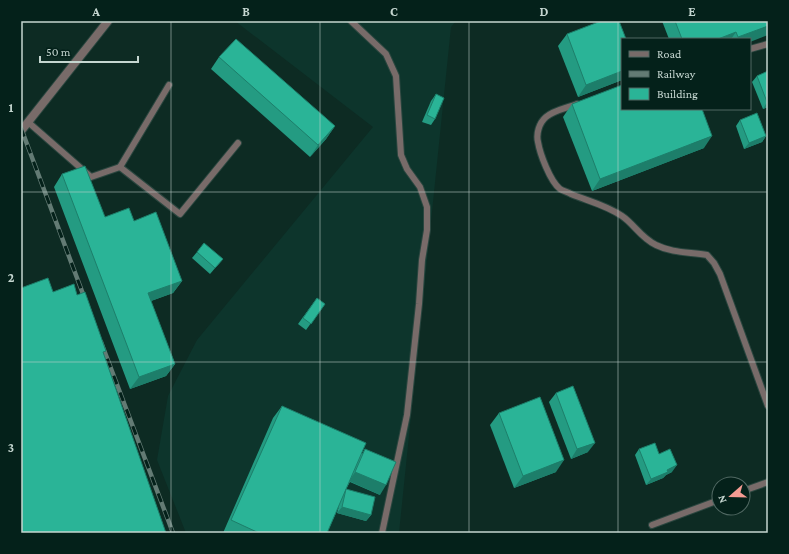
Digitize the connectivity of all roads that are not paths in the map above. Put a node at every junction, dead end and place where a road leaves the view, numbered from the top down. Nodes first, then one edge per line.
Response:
1 (108, 21) edge
2 (351, 21) edge
3 (768, 44) edge
4 (751, 50) edge
5 (169, 85) dead end
6 (584, 102) edge
7 (28, 122) junction
8 (21, 131) edge
9 (238, 143) dead end
10 (120, 167) junction
11 (768, 406) edge
12 (768, 482) edge
13 (751, 488) edge
14 (711, 503) edge
15 (652, 525) dead end
16 (382, 533) edge

1 - 7 street
2 - 16 lane
3 - 4 lane
5 - 10 lane
6 - 11 lane
7 - 8 street
7 - 10 lane
9 - 10 lane
12 - 13 lane
14 - 15 lane

